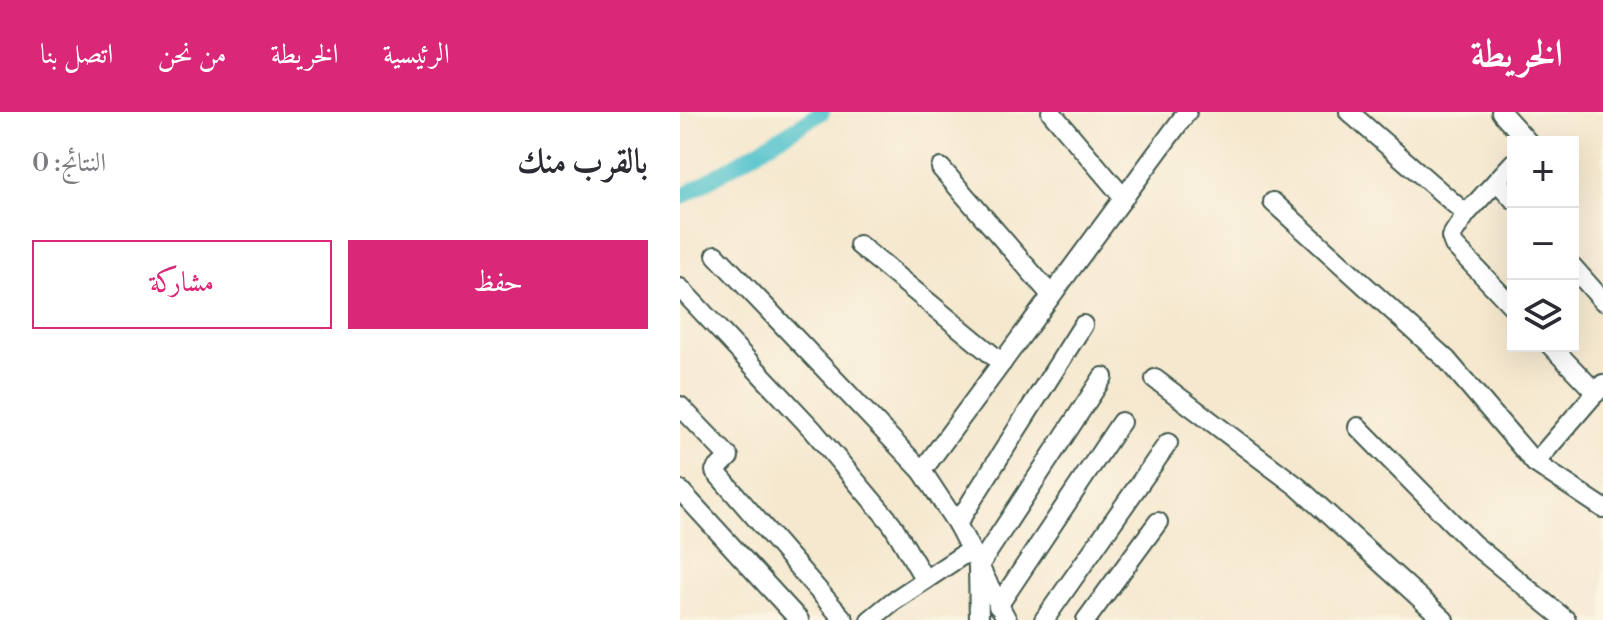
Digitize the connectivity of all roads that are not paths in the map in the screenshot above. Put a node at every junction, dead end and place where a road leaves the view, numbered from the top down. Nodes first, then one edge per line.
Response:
1 (1051, 112) edge
2 (1187, 112) edge
3 (1349, 112) edge
4 (1501, 112) edge
5 (1523, 136) edge
6 (941, 168) dead end
7 (1507, 170) edge
8 (1497, 181) junction
9 (1507, 192) edge
10 (1123, 197) junction
11 (1273, 202) dead end
12 (1466, 214) junction
13 (859, 245) dead end
14 (716, 255) dead end
15 (1579, 274) edge
16 (680, 288) edge
17 (1051, 295) junction
18 (1507, 301) edge
19 (1603, 301) edge
20 (1083, 325) dead end
21 (1558, 352) edge
22 (1002, 363) junction
23 (1103, 377) dead end
24 (1155, 379) dead end
25 (1599, 388) edge
26 (680, 406) edge
27 (1121, 422) dead end
28 (1358, 427) dead end
29 (1168, 443) dead end
30 (1535, 463) junction
31 (922, 471) junction
32 (680, 490) edge
33 (1603, 508) edge
34 (1158, 522) dead end
35 (957, 524) junction
36 (974, 559) junction
37 (925, 580) junction
38 (892, 611) edge
39 (1003, 613) edge
40 (799, 620) edge
41 (844, 620) edge
42 (870, 620) edge
43 (979, 620) edge
44 (1044, 620) edge
45 (1086, 620) edge
46 (1444, 620) edge
47 (1566, 620) edge

1 - 10 street
2 - 10 street
3 - 12 street
4 - 5 street
6 - 17 street
7 - 8 street
8 - 9 street
8 - 12 street
10 - 17 street
11 - 30 street
12 - 18 street
13 - 22 street
14 - 31 street
15 - 19 street
16 - 37 street
17 - 22 street
20 - 35 street
21 - 25 street
22 - 31 street
23 - 36 street
24 - 46 street
25 - 30 street
26 - 41 street
27 - 39 street
28 - 47 street
29 - 44 street
30 - 33 street
31 - 35 street
32 - 40 street
34 - 45 street
35 - 36 street
36 - 37 street
36 - 39 street
36 - 43 street
37 - 38 street
38 - 42 street

